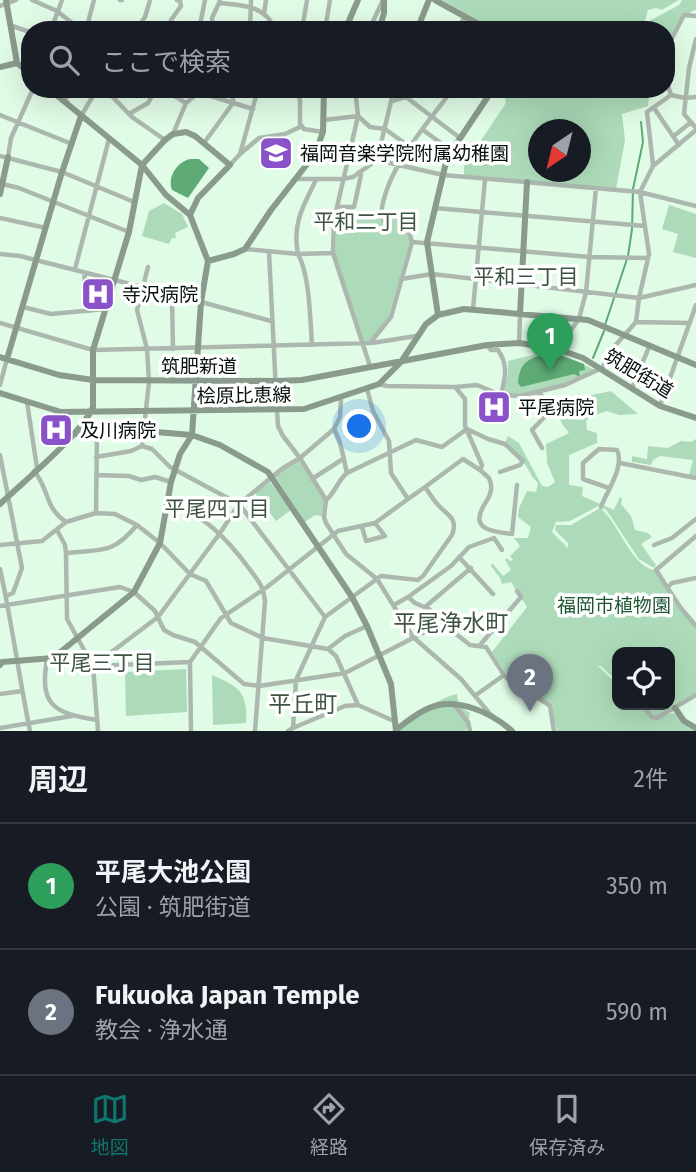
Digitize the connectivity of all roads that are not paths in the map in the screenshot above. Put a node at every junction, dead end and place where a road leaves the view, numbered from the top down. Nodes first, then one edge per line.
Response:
1 (16, 0) edge
2 (32, 0) edge
3 (62, 0) edge
4 (94, 0) edge
5 (150, 0) edge
6 (177, 0) edge
7 (205, 0) edge
8 (251, 0) edge
9 (266, 0) edge
10 (307, 0) edge
11 (330, 0) edge
12 (358, 0) edge
13 (383, 0) edge
14 (429, 0) edge
15 (435, 0) edge
16 (219, 1) edge
17 (4, 3) edge
18 (252, 7) junction
19 (57, 11) junction
20 (264, 15) junction
21 (696, 16) edge
22 (466, 17) junction
23 (54, 21) edge
24 (68, 21) edge
25 (86, 21) edge
26 (142, 21) edge
27 (171, 21) edge
28 (201, 21) edge
29 (212, 21) edge
30 (251, 21) edge
31 (271, 21) edge
32 (304, 21) edge
33 (326, 21) edge
34 (349, 21) edge
35 (373, 21) edge
36 (382, 21) edge
37 (421, 21) edge
38 (463, 21) edge
39 (473, 21) edge
40 (12, 26) junction
41 (21, 29) edge
42 (675, 32) edge
43 (696, 39) edge
44 (17, 63) junction
45 (21, 66) edge
46 (0, 67) edge
47 (675, 96) edge
48 (696, 97) edge
49 (28, 98) edge
50 (59, 98) edge
51 (66, 98) edge
52 (92, 98) edge
53 (114, 98) edge
54 (151, 98) edge
55 (178, 98) edge
56 (193, 98) edge
57 (220, 98) edge
58 (233, 98) edge
59 (256, 98) edge
60 (299, 98) edge
61 (324, 98) edge
62 (356, 98) edge
63 (392, 98) edge
64 (402, 98) edge
65 (407, 98) edge
66 (447, 98) edge
67 (486, 98) edge
68 (667, 98) edge
69 (685, 98) junction
70 (391, 101) junction
71 (65, 103) junction
72 (186, 103) junction
73 (233, 103) junction
74 (654, 108) junction
75 (253, 109) junction
76 (0, 114) edge
77 (129, 114) junction
78 (81, 116) junction
79 (358, 116) junction
80 (433, 117) junction
81 (324, 120) junction
82 (17, 121) junction
83 (691, 122) junction
84 (302, 126) junction
85 (385, 129) junction
86 (696, 129) edge
87 (423, 130) junction
88 (323, 132) junction
89 (173, 134) junction
90 (674, 136) junction
91 (693, 136) edge
92 (460, 138) junction
93 (109, 139) junction
94 (165, 140) junction
95 (204, 143) junction
96 (72, 144) junction
97 (679, 145) junction
98 (411, 147) junction
99 (452, 151) junction
100 (240, 154) junction
101 (0, 156) edge
102 (9, 157) junction
103 (377, 160) junction
104 (142, 165) junction
105 (230, 165) junction
106 (397, 165) junction
107 (653, 166) junction
108 (62, 172) junction
109 (359, 172) junction
110 (443, 175) junction
111 (343, 179) junction
112 (485, 179) junction
113 (296, 180) junction
114 (316, 180) junction
115 (527, 182) junction
116 (1, 184) edge
117 (97, 187) junction
118 (596, 188) junction
119 (640, 192) junction
120 (0, 194) edge
121 (53, 202) junction
122 (136, 203) junction
123 (696, 206) edge
124 (337, 208) junction
125 (435, 208) junction
126 (482, 212) junction
127 (190, 215) junction
128 (89, 216) junction
129 (524, 216) junction
130 (0, 218) edge
131 (593, 221) junction
132 (645, 226) junction
133 (46, 228) junction
134 (128, 232) junction
135 (412, 242) junction
136 (427, 242) junction
137 (479, 247) junction
138 (245, 248) junction
139 (523, 251) junction
140 (269, 252) junction
141 (333, 253) junction
142 (0, 254) edge
143 (298, 254) junction
144 (590, 257) junction
145 (648, 258) junction
146 (37, 260) junction
147 (208, 261) junction
148 (148, 267) dead end
149 (75, 269) junction
150 (84, 272) junction
151 (432, 274) junction
152 (476, 278) junction
153 (401, 279) junction
154 (116, 280) junction
155 (521, 285) junction
156 (696, 285) edge
157 (142, 287) junction
158 (586, 292) junction
159 (172, 295) junction
160 (639, 298) junction
161 (201, 302) junction
162 (696, 305) edge
163 (23, 307) junction
164 (106, 309) junction
165 (473, 309) junction
166 (88, 311) junction
167 (520, 313) junction
168 (438, 315) junction
169 (579, 319) junction
170 (272, 321) junction
171 (636, 322) junction
172 (0, 323) edge
173 (690, 323) junction
174 (16, 329) junction
175 (416, 336) junction
176 (623, 336) junction
177 (370, 343) junction
178 (519, 343) junction
179 (361, 344) junction
180 (312, 345) junction
181 (487, 345) junction
182 (274, 346) junction
183 (649, 347) junction
184 (198, 348) junction
185 (146, 349) junction
186 (173, 349) junction
187 (557, 349) junction
188 (93, 350) junction
189 (4, 358) edge
190 (677, 358) junction
191 (401, 362) junction
192 (696, 365) edge
193 (370, 366) junction
194 (602, 368) junction
195 (93, 380) junction
196 (149, 382) junction
197 (196, 382) junction
198 (277, 382) junction
199 (379, 384) junction
200 (0, 385) edge
201 (455, 387) junction
202 (632, 388) junction
203 (367, 389) junction
204 (539, 392) junction
205 (0, 393) edge
206 (501, 395) junction
207 (341, 398) junction
208 (27, 401) junction
209 (660, 406) junction
210 (277, 411) junction
211 (194, 412) junction
212 (90, 413) junction
213 (146, 413) junction
214 (696, 418) edge
215 (334, 429) junction
216 (467, 429) junction
217 (144, 431) junction
218 (73, 434) junction
219 (97, 434) junction
220 (192, 435) junction
221 (142, 446) junction
222 (542, 448) dead end
223 (391, 452) junction
224 (0, 455) edge
225 (96, 457) junction
226 (300, 458) junction
227 (343, 459) junction
228 (620, 464) junction
229 (36, 470) junction
230 (175, 470) junction
231 (480, 470) junction
232 (500, 472) dead end
233 (347, 473) junction
234 (96, 475) junction
235 (272, 477) junction
236 (696, 478) edge
237 (312, 479) junction
238 (171, 482) junction
239 (517, 485) dead end
240 (425, 487) junction
241 (609, 488) junction
242 (9, 494) junction
243 (0, 495) edge
244 (408, 499) junction
245 (326, 500) junction
246 (167, 501) junction
247 (0, 503) edge
248 (239, 504) junction
249 (601, 507) dead end
250 (96, 513) junction
251 (696, 519) edge
252 (66, 522) junction
253 (375, 523) junction
254 (137, 525) junction
255 (362, 527) junction
256 (57, 530) junction
257 (220, 533) junction
258 (334, 534) junction
259 (696, 536) edge
260 (18, 543) junction
261 (160, 543) junction
262 (0, 545) edge
263 (654, 545) dead end
264 (318, 547) junction
265 (502, 550) dead end
266 (66, 553) junction
267 (459, 557) junction
268 (471, 568) junction
269 (0, 569) edge
270 (288, 570) junction
271 (190, 574) junction
272 (696, 578) edge
273 (377, 579) junction
274 (668, 587) junction
275 (264, 588) junction
276 (517, 591) dead end
277 (134, 592) junction
278 (493, 594) dead end
279 (6, 596) junction
280 (65, 596) junction
281 (352, 597) junction
282 (408, 597) junction
283 (8, 605) junction
284 (394, 605) junction
285 (0, 607) edge
286 (425, 607) junction
287 (224, 614) junction
288 (158, 617) junction
289 (325, 617) junction
290 (442, 623) junction
291 (367, 626) junction
292 (696, 626) edge
293 (413, 637) junction
294 (77, 638) junction
295 (263, 638) junction
296 (312, 645) junction
297 (481, 645) junction
298 (201, 647) junction
299 (328, 649) junction
300 (380, 656) junction
301 (47, 659) junction
302 (17, 660) junction
303 (190, 662) junction
304 (0, 665) edge
305 (93, 666) junction
306 (345, 673) junction
307 (504, 675) junction
308 (296, 680) junction
309 (259, 686) junction
310 (22, 691) junction
311 (0, 694) edge
312 (477, 695) junction
313 (696, 695) edge
314 (454, 704) junction
315 (358, 705) junction
316 (675, 708) joint
317 (646, 710) edge
318 (671, 710) edge
319 (490, 715) junction
320 (72, 716) junction
321 (97, 720) junction
322 (28, 723) junction
323 (0, 728) edge
324 (396, 728) edge
325 (696, 728) edge
326 (291, 729) edge
327 (30, 731) edge
328 (98, 731) edge
329 (191, 731) edge
330 (255, 731) edge
331 (470, 731) edge
332 (512, 731) edge
333 (554, 731) edge

1 - 17 street
2 - 19 street
3 - 19 street
4 - 25 street
5 - 26 street
6 - 27 street
7 - 28 street
8 - 18 street
9 - 20 street
10 - 32 street
11 - 33 street
12 - 34 street
13 - 35 street
13 - 36 street
14 - 37 street
15 - 22 street
16 - 18 street
16 - 29 street
17 - 40 street
18 - 20 street
18 - 30 street
19 - 23 street
19 - 24 street
20 - 31 street
21 - 42 street
22 - 38 street
22 - 39 street
40 - 41 street
40 - 44 street
43 - 69 street
44 - 45 street
44 - 46 street
47 - 69 street
48 - 69 street
49 - 82 street
50 - 71 street
51 - 71 street
52 - 78 street
53 - 77 street
54 - 77 street
55 - 72 street
56 - 72 street
57 - 73 street
58 - 73 street
59 - 75 street
60 - 84 street
61 - 81 street
62 - 79 street
63 - 70 street
64 - 70 street
65 - 80 street
66 - 80 street
67 - 92 street
68 - 74 street
69 - 83 street
70 - 85 street
71 - 78 street
72 - 89 street
73 - 75 street
73 - 95 street
74 - 90 street
74 - 107 street
75 - 100 street
76 - 82 street
77 - 94 street
78 - 93 street
78 - 96 street
79 - 81 street
79 - 85 street
79 - 111 street
80 - 87 street
80 - 92 street
81 - 88 street
82 - 96 street
82 - 102 street
83 - 86 street
83 - 90 street
84 - 88 street
84 - 100 street
85 - 98 street
85 - 103 street
86 - 91 street
87 - 98 street
87 - 99 street
88 - 113 street
89 - 94 street
89 - 95 street
90 - 97 street
91 - 97 street
92 - 99 street
93 - 104 street
93 - 117 street
94 - 104 street
95 - 105 street
96 - 108 street
97 - 107 street
98 - 106 street
99 - 110 street
100 - 105 street
101 - 102 street
102 - 108 street
102 - 116 street
103 - 106 street
103 - 109 street
104 - 122 street
104 - 127 street
105 - 127 street
106 - 110 street
106 - 135 street
107 - 119 street
108 - 117 street
108 - 121 street
109 - 111 street
109 - 124 street
110 - 112 street
110 - 125 street
111 - 114 street
111 - 124 street
112 - 115 street
112 - 126 street
113 - 114 street
113 - 138 street
114 - 143 street
115 - 118 street
115 - 129 street
116 - 120 street
116 - 121 street
117 - 122 street
117 - 128 street
118 - 119 street
118 - 131 street
119 - 123 street
119 - 132 street
121 - 128 street
121 - 133 street
122 - 134 street
124 - 141 street
125 - 126 street
125 - 136 street
126 - 129 street
126 - 137 street
127 - 147 street
128 - 134 street
128 - 149 street
129 - 131 street
129 - 139 street
130 - 133 street
131 - 132 street
131 - 144 street
132 - 145 street
133 - 146 street
134 - 154 street
135 - 136 street
135 - 153 street
136 - 137 street
136 - 151 street
137 - 139 street
137 - 152 street
138 - 140 street
138 - 147 street
139 - 144 street
139 - 155 street
140 - 143 street
140 - 170 street
141 - 143 street
141 - 179 street
142 - 146 street
143 - 180 street
144 - 145 street
144 - 158 street
145 - 160 street
146 - 149 street
146 - 163 street
147 - 161 street
148 - 157 street
149 - 150 street
150 - 154 street
150 - 166 street
151 - 152 street
151 - 153 street
151 - 168 street
152 - 155 street
152 - 165 street
153 - 177 street
154 - 157 street
154 - 164 street
155 - 158 street
155 - 167 street
156 - 160 street
157 - 159 street
157 - 185 street
158 - 160 street
158 - 169 street
159 - 161 street
159 - 186 street
160 - 171 street
161 - 170 street
161 - 184 street
162 - 173 street
163 - 166 street
163 - 174 street
164 - 166 street
164 - 188 street
165 - 167 street
165 - 168 street
167 - 169 street
167 - 178 street
168 - 175 street, 桧原比恵線
169 - 176 street
169 - 187 street
170 - 182 street
171 - 173 street
171 - 176 street
172 - 174 street
173 - 190 street
174 - 188 street
174 - 189 street
175 - 177 street
175 - 191 street, 桧原比恵線
176 - 183 street
176 - 194 street
177 - 179 street
178 - 181 street, 筑肥街道
178 - 187 street, 筑肥街道
179 - 180 street
179 - 193 street
180 - 182 street
181 - 191 street, 筑肥街道
181 - 206 street
182 - 184 street
182 - 198 street
183 - 190 street
183 - 202 street
184 - 186 street
184 - 197 street
185 - 186 street
185 - 188 street
185 - 196 street
187 - 194 street, 筑肥街道
188 - 195 street
189 - 195 street, 筑肥新道
189 - 200 street
190 - 192 street
190 - 209 street
191 - 193 street, 筑肥新道
191 - 199 street, 桧原比恵線
193 - 198 street, 筑肥新道
194 - 202 street, 筑肥街道
194 - 204 street
195 - 196 street, 筑肥新道
195 - 212 street
196 - 197 street, 筑肥新道
196 - 213 street
197 - 198 street, 筑肥新道
197 - 211 street
198 - 210 street
199 - 201 street
199 - 203 street, 桧原比恵線
201 - 206 street
201 - 216 street
202 - 209 street, 筑肥街道
203 - 207 street, 桧原比恵線
203 - 223 street
204 - 206 street
204 - 222 street
205 - 208 street, 桧原比恵線
207 - 210 street, 桧原比恵線
207 - 215 street
208 - 212 street, 桧原比恵線
208 - 229 street
209 - 214 street, 筑肥街道
210 - 211 street, 桧原比恵線
210 - 226 street
211 - 213 street, 桧原比恵線
211 - 220 street
212 - 213 street, 桧原比恵線
212 - 218 street
213 - 217 street
215 - 226 street
215 - 227 street
216 - 223 street
216 - 231 street
216 - 232 street
217 - 219 street
217 - 220 street
217 - 221 street
218 - 219 street
218 - 229 street
219 - 225 street
220 - 230 street
220 - 235 street
221 - 225 street
221 - 230 street
223 - 233 street
223 - 244 street
224 - 242 street
225 - 234 street
226 - 235 street
226 - 237 street
227 - 233 street
227 - 237 street
228 - 236 street
228 - 241 street
228 - 241 street
229 - 242 street
229 - 252 street
230 - 238 street
230 - 248 street
231 - 239 street
231 - 240 street
233 - 245 street
234 - 238 street
234 - 250 street
235 - 248 street
235 - 264 street
237 - 245 street
238 - 246 street
240 - 244 street
240 - 273 street
241 - 249 street
242 - 243 street
242 - 247 street
242 - 260 street
244 - 253 street
245 - 258 street
246 - 257 street
246 - 261 street
248 - 257 street
248 - 270 street
250 - 252 street
250 - 254 street
251 - 263 street
252 - 256 street
253 - 255 street
253 - 255 street
254 - 261 street
254 - 266 street
255 - 258 street
256 - 260 street
256 - 266 street
257 - 271 street
257 - 275 street
258 - 264 street
258 - 273 street
259 - 274 street
260 - 262 street
260 - 279 street
261 - 271 street
261 - 277 street
264 - 270 street
264 - 281 street
265 - 267 street
266 - 280 street
267 - 268 street
267 - 282 street
268 - 278 street
268 - 286 street
269 - 279 street
270 - 275 street
270 - 289 street
271 - 287 street
271 - 288 street
272 - 274 street
273 - 281 street
273 - 284 street
274 - 292 street
275 - 287 street
275 - 295 street
276 - 297 street
277 - 280 street
277 - 288 street
277 - 294 street
279 - 283 street
280 - 283 street
280 - 294 street
281 - 289 street
281 - 291 street
282 - 284 street
282 - 286 street
283 - 285 street
283 - 302 street
284 - 293 street
286 - 290 street
287 - 295 street
287 - 298 street
288 - 298 street
288 - 305 street
289 - 296 street
290 - 293 street
290 - 297 street
291 - 299 street
291 - 300 street
293 - 300 street
293 - 312 street
294 - 301 street
294 - 305 street
295 - 296 street
295 - 309 street
296 - 299 street
296 - 308 street
297 - 307 street
298 - 303 street
298 - 309 street
299 - 306 street
300 - 306 street
300 - 324 street
301 - 302 street
301 - 320 street
302 - 304 street
302 - 310 street
303 - 305 street
303 - 329 street
305 - 321 street
306 - 308 street
306 - 315 street
307 - 312 street
307 - 333 street
308 - 309 street
308 - 326 street
309 - 330 street
310 - 311 street
310 - 322 street
312 - 319 street
313 - 316 street
314 - 319 street
314 - 324 street
314 - 331 street
315 - 324 street
315 - 326 street
316 - 325 street
317 - 318 street
319 - 332 street
320 - 321 street
320 - 322 street
321 - 328 street
322 - 323 street
322 - 327 street

